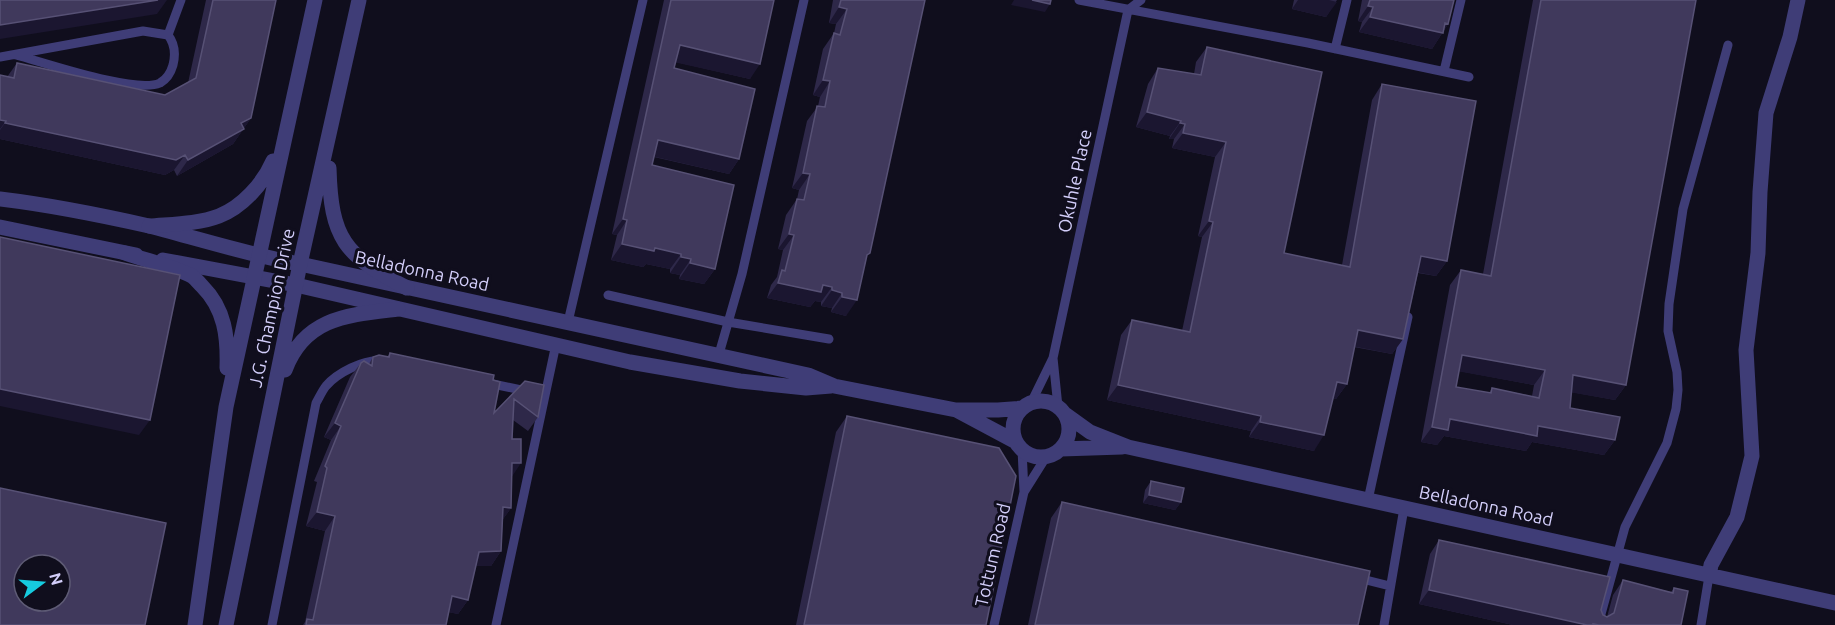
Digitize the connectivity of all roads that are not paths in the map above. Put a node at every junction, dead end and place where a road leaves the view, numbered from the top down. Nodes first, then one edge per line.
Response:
1 (181, 0) edge
2 (315, 0) edge
3 (359, 0) edge
4 (644, 0) edge
5 (804, 0) edge
6 (1079, 0) edge
7 (1122, 0) edge
8 (1141, 0) edge
9 (1347, 0) edge
10 (1461, 0) edge
11 (1798, 0) edge
12 (1128, 10) junction
13 (168, 34) junction
14 (1728, 45) dead end
15 (1335, 49) junction
16 (16, 55) junction
17 (0, 57) edge
18 (1444, 71) junction
19 (1469, 76) dead end
20 (285, 133) junction
21 (328, 144) junction
22 (0, 199) edge
23 (149, 226) junction
24 (0, 227) edge
25 (125, 253) junction
26 (258, 257) junction
27 (300, 264) junction
28 (254, 277) junction
29 (296, 285) junction
30 (407, 288) junction
31 (608, 295) dead end
32 (398, 309) junction
33 (1408, 317) edge
34 (568, 322) junction
35 (728, 322) junction
36 (829, 339) dead end
37 (556, 344) junction
38 (719, 354) junction
39 (1053, 358) junction
40 (390, 362) edge
41 (475, 380) edge
42 (834, 386) junction
43 (545, 395) junction
44 (1027, 406) junction
45 (226, 407) junction
46 (956, 410) junction
47 (1061, 411) junction
48 (267, 418) junction
49 (1019, 446) junction
50 (1128, 447) junction
51 (1061, 449) junction
52 (1046, 457) junction
53 (1024, 492) junction
54 (1368, 500) junction
55 (1404, 508) junction
56 (1617, 555) junction
57 (1344, 575) edge
58 (1709, 576) junction
59 (1390, 586) junction
60 (1835, 603) edge
61 (195, 625) edge
62 (226, 625) edge
63 (272, 625) edge
64 (496, 625) edge
65 (994, 625) edge
66 (1384, 625) edge
67 (1598, 625) edge
68 (1701, 625) edge

1 - 13 lane
2 - 20 street, J.G. Champion Drive
3 - 21 street, J.G. Champion Drive
4 - 34 lane
5 - 35 lane
6 - 12 lane
7 - 12 lane
8 - 12 lane
9 - 15 lane
10 - 18 lane
11 - 58 street
12 - 15 lane
12 - 39 lane, Okuhle Place
13 - 16 lane
13 - 16 lane
14 - 56 lane
15 - 18 lane
16 - 17 lane
18 - 19 lane
20 - 23 street
20 - 26 street, J.G. Champion Drive
21 - 27 street, J.G. Champion Drive
21 - 30 street
22 - 23 street, Belladonna Road
23 - 26 street, Belladonna Road
24 - 25 street, Belladonna Road
25 - 28 street, Belladonna Road
25 - 45 street
26 - 27 street, Belladonna Road
26 - 28 street, J.G. Champion Drive
27 - 29 street, J.G. Champion Drive
27 - 30 street, Belladonna Road
28 - 29 street, Belladonna Road
28 - 45 street, J.G. Champion Drive
29 - 32 street, Belladonna Road
29 - 48 street, J.G. Champion Drive
30 - 34 street, Belladonna Road
31 - 35 lane
32 - 37 street, Belladonna Road
32 - 48 street
33 - 54 lane
34 - 38 street, Belladonna Road
35 - 36 lane
35 - 38 lane
37 - 42 street, Belladonna Road
37 - 43 lane
38 - 42 street, Belladonna Road
39 - 44 lane, Okuhle Place
39 - 47 lane, Okuhle Place
40 - 63 lane
41 - 43 lane
42 - 46 street, Belladonna Road
43 - 64 lane
44 - 46 street, Belladonna Road
44 - 47 street, Belladonna Road
44 - 49 street
45 - 61 street, J.G. Champion Drive
46 - 49 street, Belladonna Road
47 - 50 street, Belladonna Road
47 - 51 street
48 - 62 street, J.G. Champion Drive
49 - 52 street, Belladonna Road
49 - 53 lane, Tottum Road
50 - 51 street, Belladonna Road
50 - 54 street, Belladonna Road
51 - 52 street, Belladonna Road
52 - 53 lane, Tottum Road
53 - 65 lane, Tottum Road
54 - 55 street, Belladonna Road
55 - 56 street, Belladonna Road
55 - 59 lane
56 - 58 street, Belladonna Road
56 - 67 lane
57 - 59 lane
58 - 60 street, Belladonna Road
58 - 68 lane
59 - 66 lane

